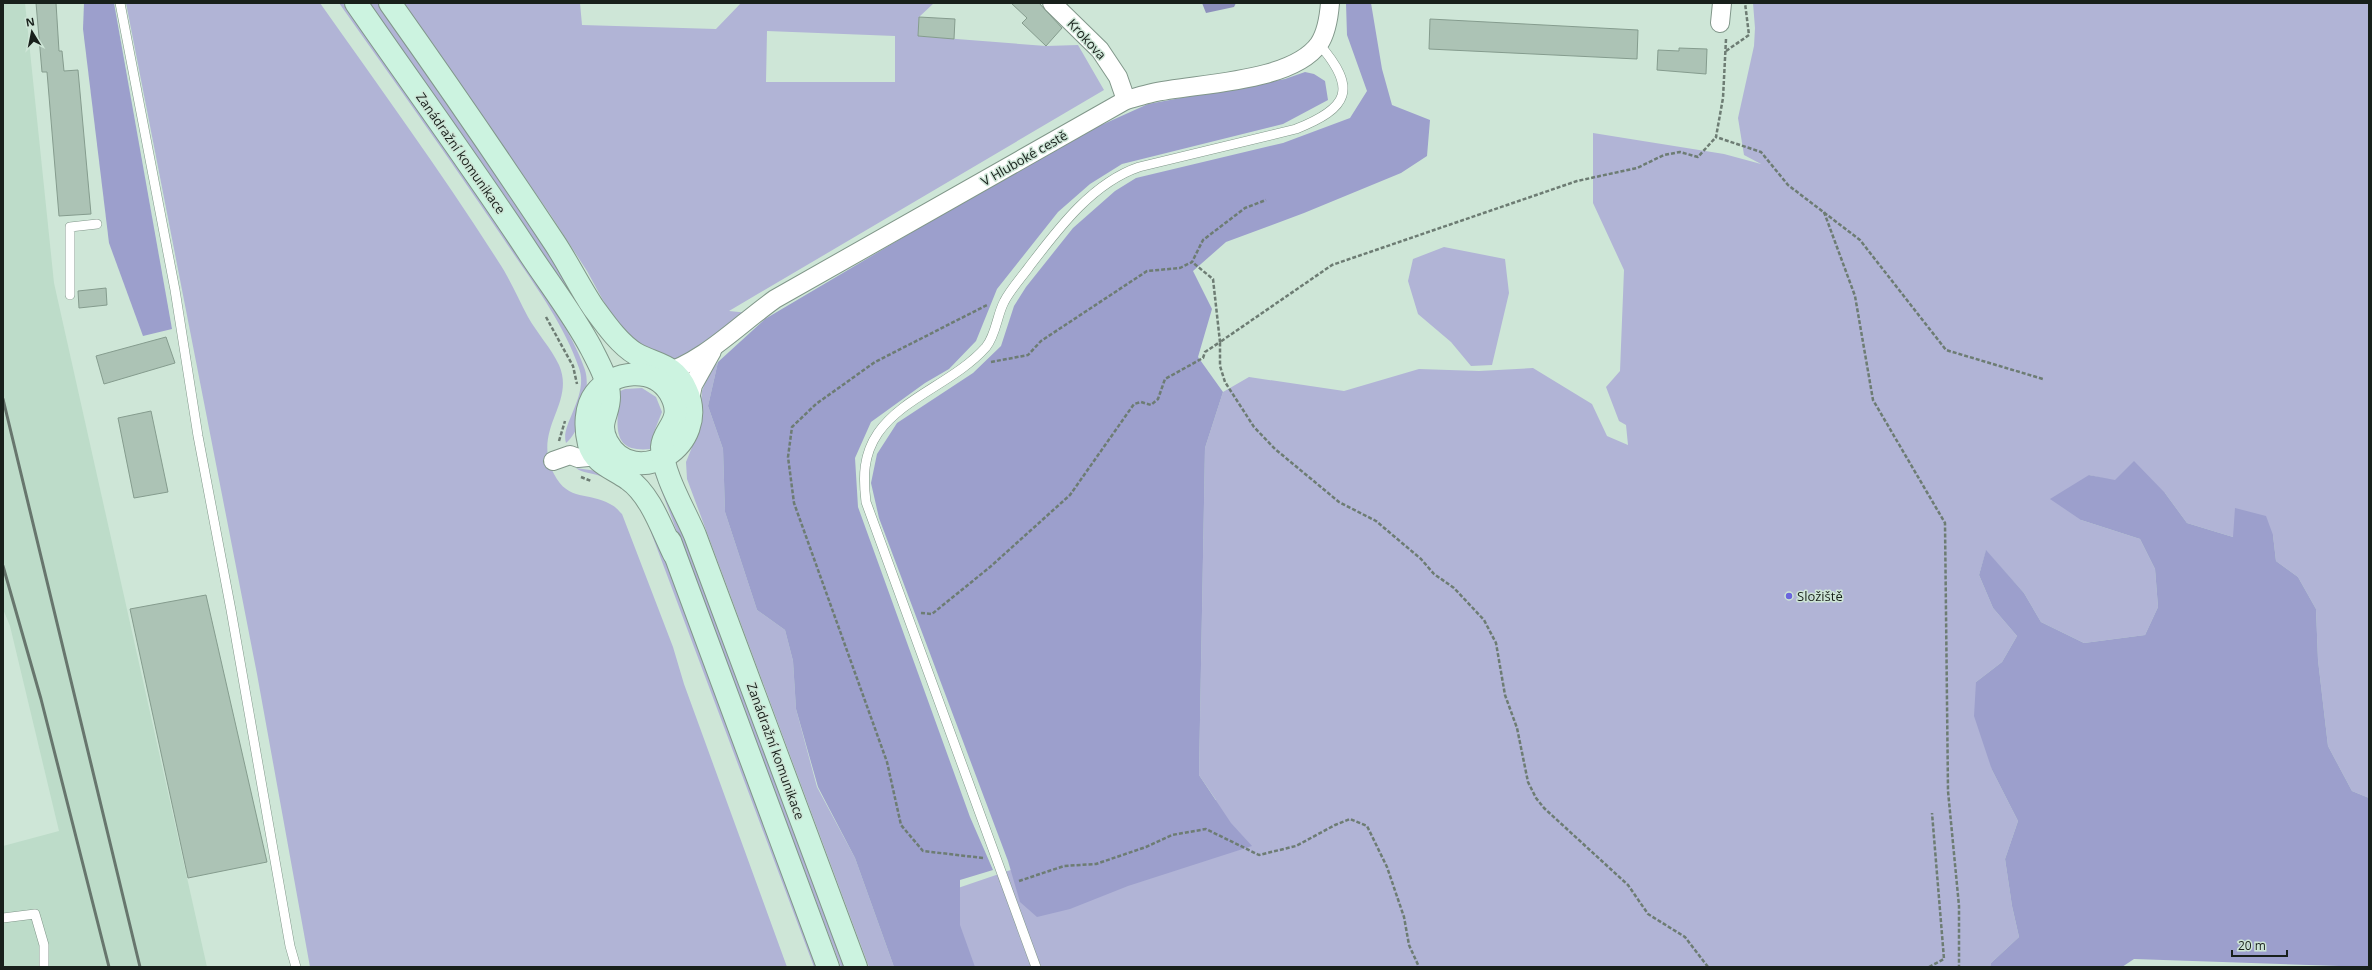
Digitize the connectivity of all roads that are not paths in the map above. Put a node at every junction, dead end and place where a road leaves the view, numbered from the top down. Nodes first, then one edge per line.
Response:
1 (120, 3) edge
2 (356, 3) edge
3 (390, 3) edge
4 (1052, 3) edge
5 (1330, 3) edge
6 (1722, 3) edge
7 (1720, 23) road end
8 (1319, 44) junction
9 (1126, 100) junction
10 (97, 224) dead end
11 (70, 295) dead end
12 (593, 306) junction
13 (714, 348) junction
14 (672, 371) junction
15 (646, 375) junction
16 (600, 389) junction
17 (690, 400) junction
18 (587, 417) junction
19 (682, 444) junction
20 (570, 455) junction
21 (595, 456) junction
22 (663, 458) junction
23 (627, 459) junction
24 (553, 461) dead end
25 (695, 535) junction
26 (674, 554) junction
27 (3, 918) edge
28 (44, 967) edge
29 (296, 967) edge
30 (828, 967) edge
31 (856, 967) edge
32 (1036, 967) edge

1 - 29 lane
2 - 16 main road, Zanádražní komunikace
3 - 12 main road, Zanádražní komunikace
4 - 9 street, Krokova
5 - 8 street
6 - 7 street
8 - 9 street, V Hluboké cestě
8 - 32 lane
9 - 13 street, V Hluboké cestě
10 - 11 lane
12 - 14 main road, Zanádražní komunikace
12 - 15 main road, Zanádražní komunikace
13 - 14 street, V Hluboké cestě
13 - 17 street, V Hluboké cestě
14 - 15 street, V Hluboké cestě
14 - 17 main road
15 - 16 main road
15 - 22 main road, Zanádražní komunikace
16 - 18 main road
16 - 23 main road, Zanádražní komunikace
17 - 19 main road, Zanádražní komunikace
18 - 20 street
18 - 21 main road
19 - 22 main road
19 - 25 main road, Zanádražní komunikace
20 - 21 street
20 - 24 street
21 - 23 street
21 - 26 main road, Zanádražní komunikace
22 - 23 main road
22 - 25 main road, Zanádražní komunikace
23 - 26 main road, Zanádražní komunikace
25 - 31 main road, Zanádražní komunikace
26 - 30 main road, Zanádražní komunikace
27 - 28 lane

